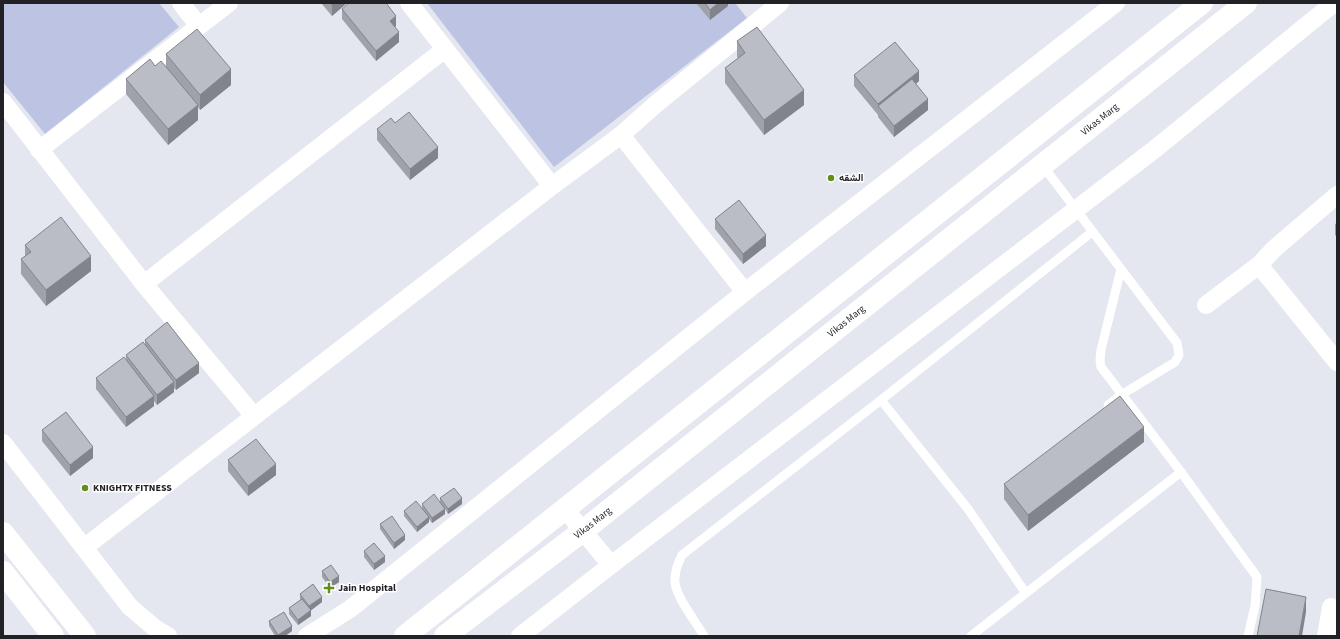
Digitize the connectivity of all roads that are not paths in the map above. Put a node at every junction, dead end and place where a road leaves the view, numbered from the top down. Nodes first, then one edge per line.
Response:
1 (180, 3) edge
2 (229, 3) edge
3 (409, 3) edge
4 (780, 3) edge
5 (1116, 3) edge
6 (1202, 3) edge
7 (1246, 3) edge
8 (1334, 3) edge
9 (198, 25) junction
10 (445, 49) junction
11 (3, 102) edge
12 (621, 135) junction
13 (40, 150) junction
14 (1043, 166) junction
15 (552, 186) junction
16 (1337, 195) edge
17 (1076, 210) junction
18 (1092, 232) junction
19 (1259, 265) junction
20 (1122, 269) junction
21 (144, 284) junction
22 (745, 292) junction
23 (1206, 305) dead end
24 (1337, 362) edge
25 (1121, 395) junction
26 (881, 400) junction
27 (1103, 410) edge
28 (254, 416) junction
29 (3, 443) edge
30 (1181, 472) junction
31 (565, 509) junction
32 (584, 530) junction
33 (3, 533) edge
34 (85, 547) junction
35 (611, 565) junction
36 (3, 572) edge
37 (1025, 592) junction
38 (1331, 607) dead end
39 (53, 636) edge
40 (85, 636) edge
41 (168, 636) edge
42 (307, 636) edge
43 (405, 636) edge
44 (445, 636) edge
45 (520, 636) edge
46 (704, 636) edge
47 (971, 636) edge
48 (1248, 636) edge
49 (1326, 636) edge

1 - 9 street
2 - 9 street
3 - 10 street
4 - 12 street
5 - 22 street
6 - 31 main road
7 - 14 main road, Vikas Marg
8 - 17 street
9 - 13 street
10 - 15 street
10 - 21 street
11 - 13 street
12 - 15 street
12 - 22 street
13 - 21 street
14 - 17 lane
14 - 32 main road, Vikas Marg
15 - 28 street
16 - 19 street
17 - 18 lane
17 - 35 street
18 - 20 lane
18 - 26 lane
19 - 23 street
19 - 24 street
20 - 25 lane
20 - 25 lane
21 - 28 street
22 - 42 street
25 - 27 lane
25 - 30 lane
26 - 37 lane
26 - 46 lane
28 - 34 street
29 - 34 street
30 - 37 lane
30 - 48 lane
31 - 32 street
31 - 43 main road
32 - 35 street
32 - 44 main road, Vikas Marg
33 - 40 main road
34 - 41 street
35 - 45 street
36 - 39 main road
37 - 47 lane
38 - 49 street

